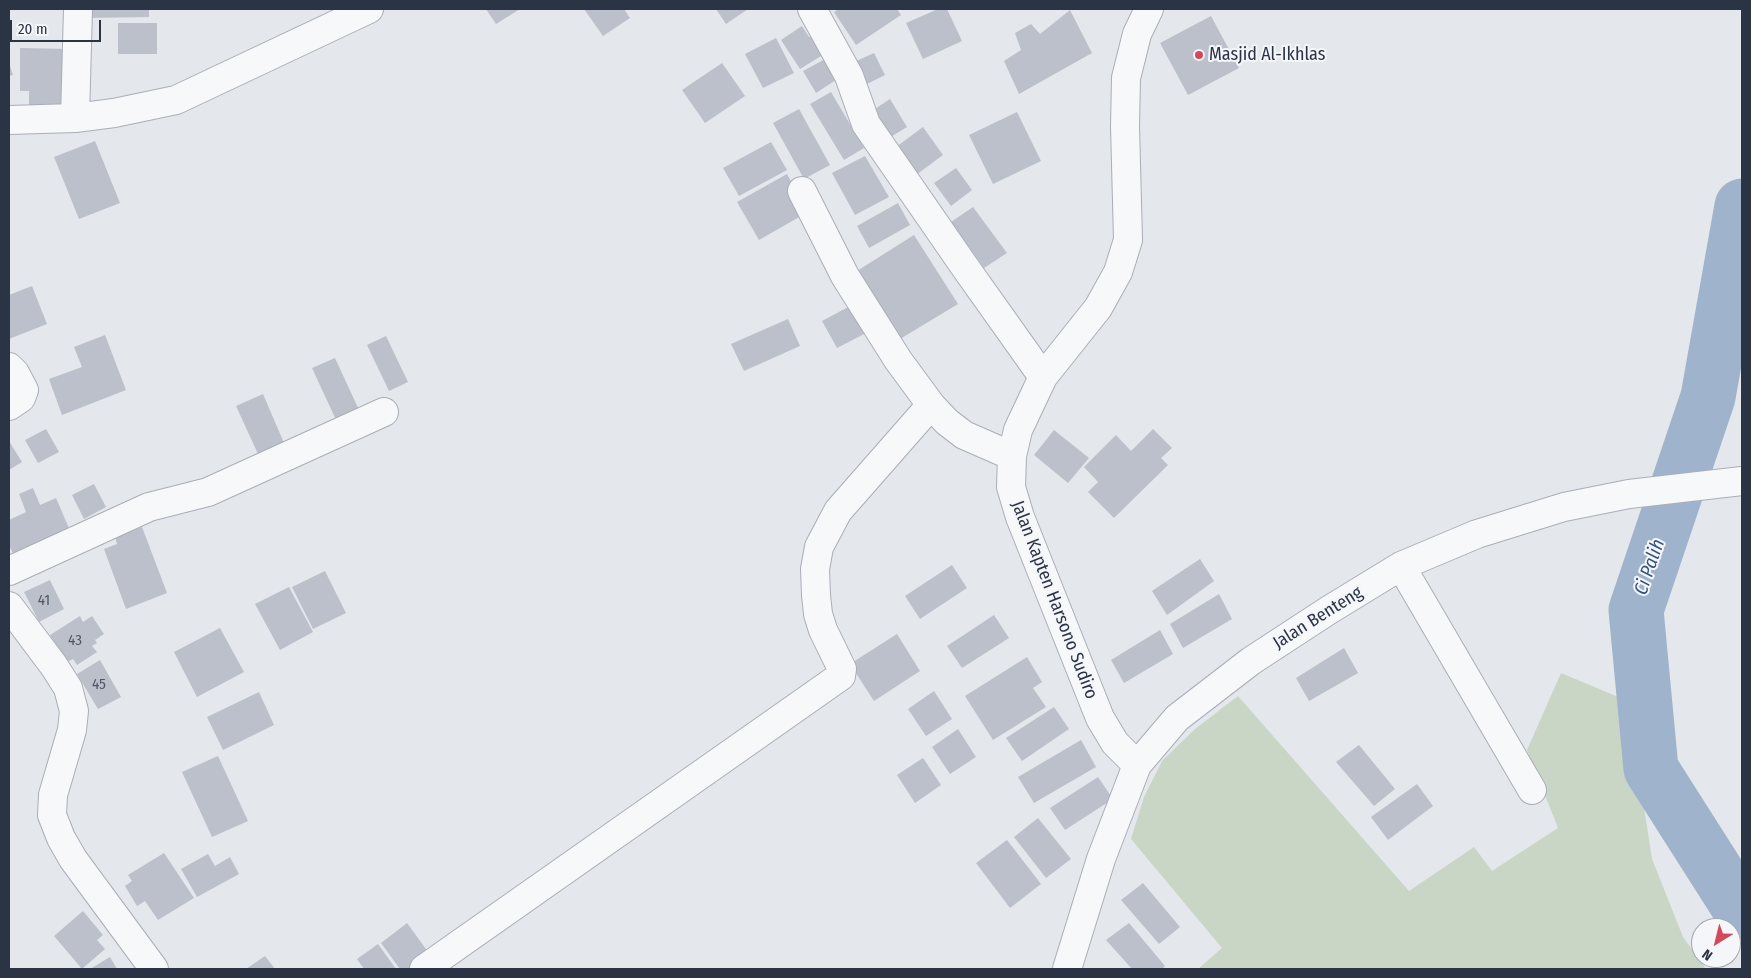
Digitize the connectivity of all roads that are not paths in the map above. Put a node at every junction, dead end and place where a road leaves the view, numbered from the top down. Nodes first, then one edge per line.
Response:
1 (78, 9) edge
2 (369, 9) edge
3 (812, 9) edge
4 (1149, 9) edge
5 (75, 118) junction
6 (9, 120) edge
7 (802, 191) dead end
8 (9, 367) edge
9 (1043, 377) junction
10 (931, 405) junction
11 (9, 406) edge
12 (384, 412) dead end
13 (1012, 456) junction
14 (1742, 481) edge
15 (1401, 566) junction
16 (9, 571) edge
17 (9, 606) edge
18 (1137, 765) junction
19 (1532, 790) dead end
20 (154, 969) edge
21 (424, 969) edge
22 (1067, 969) edge

1 - 5 street
2 - 5 street
3 - 9 street
4 - 9 street, Jalan Kapten Harsono Sudiro
5 - 6 street
7 - 10 street
8 - 11 street
9 - 13 street, Jalan Kapten Harsono Sudiro
10 - 13 street
10 - 21 street
12 - 16 street
13 - 18 street, Jalan Kapten Harsono Sudiro
14 - 15 street, Jalan Benteng
15 - 18 street, Jalan Benteng
15 - 19 street
17 - 20 street
18 - 22 street, Jalan Benteng

